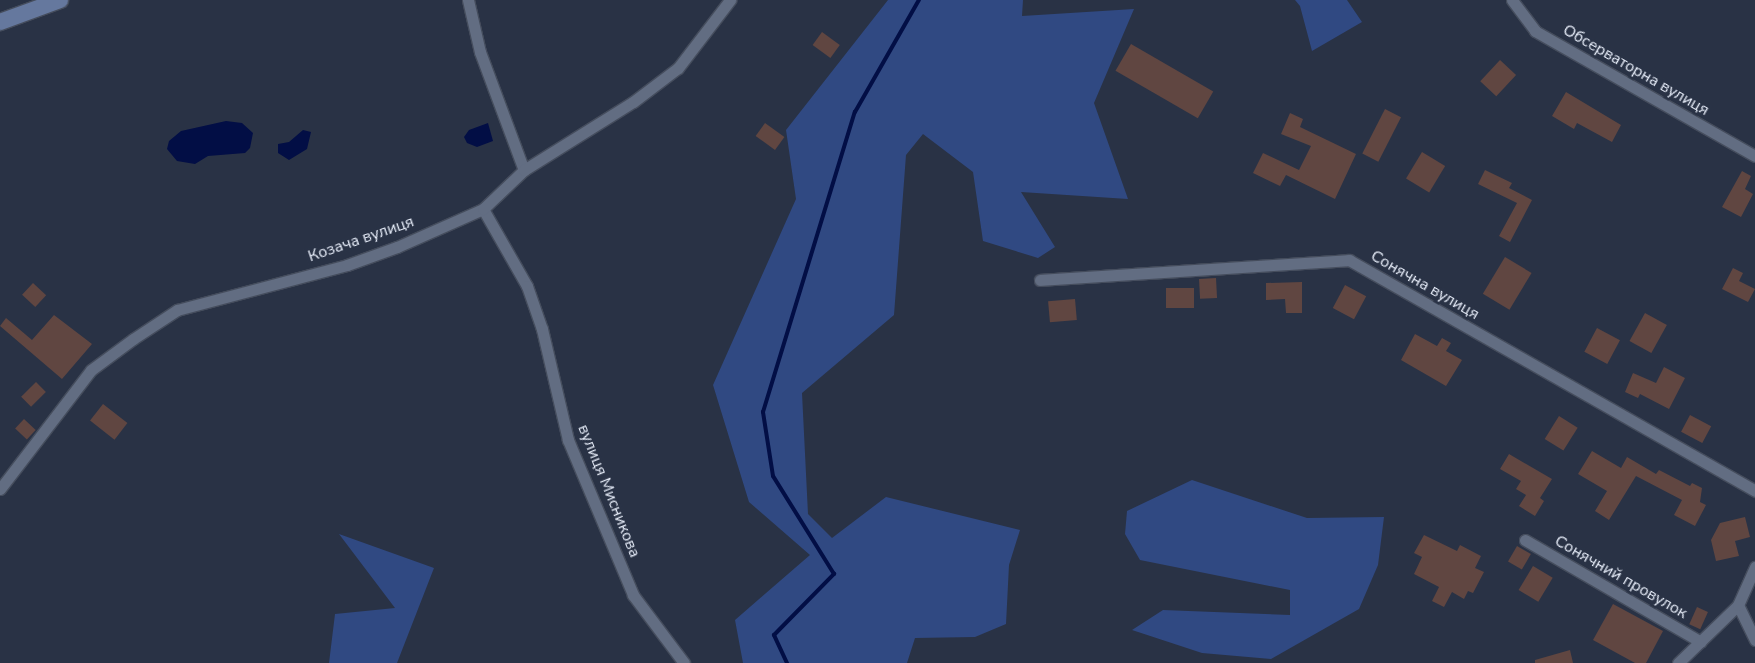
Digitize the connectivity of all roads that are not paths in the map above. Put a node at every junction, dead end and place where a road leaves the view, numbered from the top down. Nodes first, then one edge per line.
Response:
1 (60, 0) edge
2 (468, 0) edge
3 (730, 0) edge
4 (1512, 0) edge
5 (0, 22) edge
6 (1755, 156) edge
7 (524, 170) junction
8 (483, 209) junction
9 (1040, 280) dead end
10 (0, 489) edge
11 (1755, 491) edge
12 (1525, 540) dead end
13 (1755, 566) edge
14 (1738, 605) junction
15 (1755, 640) edge
16 (1701, 642) junction
17 (684, 663) edge
18 (1678, 663) edge

1 - 5 street
2 - 7 street
3 - 7 street, Козача вулиця
4 - 6 street, Обсерваторна вулиця
7 - 8 street, Козача вулиця
8 - 10 street, Козача вулиця
8 - 17 street, вулиця Мисникова
9 - 11 street, Сонячна вулиця
12 - 16 street, Сонячний провулок
13 - 14 street
14 - 15 street
14 - 16 street
16 - 18 street

